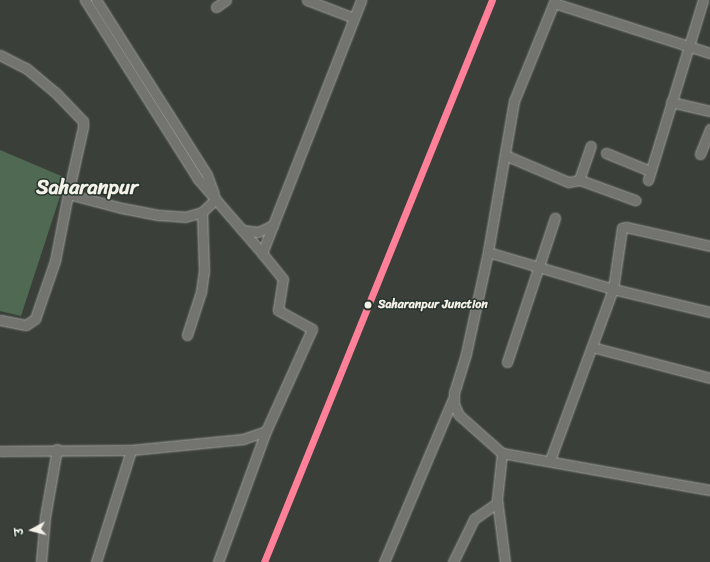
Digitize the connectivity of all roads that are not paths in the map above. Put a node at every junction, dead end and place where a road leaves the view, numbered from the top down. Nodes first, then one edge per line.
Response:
1 (85, 0) edge
2 (226, 0) edge
3 (307, 0) edge
4 (361, 0) edge
5 (703, 0) edge
6 (100, 1) edge
7 (554, 2) edge
8 (216, 7) dead end
9 (354, 18) junction
10 (689, 47) junction
11 (710, 53) edge
12 (0, 55) edge
13 (671, 102) junction
14 (710, 111) edge
15 (710, 129) edge
16 (591, 146) dead end
17 (606, 153) dead end
18 (700, 154) dead end
19 (505, 155) junction
20 (650, 171) junction
21 (579, 180) junction
22 (648, 180) dead end
23 (68, 194) junction
24 (216, 199) junction
25 (635, 200) dead end
26 (202, 212) junction
27 (555, 218) dead end
28 (273, 224) junction
29 (242, 230) junction
30 (710, 246) edge
31 (488, 252) junction
32 (262, 253) junction
33 (538, 268) junction
34 (613, 289) junction
35 (710, 312) edge
36 (0, 320) edge
37 (187, 335) dead end
38 (592, 347) junction
39 (507, 362) dead end
40 (710, 378) edge
41 (453, 398) junction
42 (266, 431) junction
43 (57, 449) junction
44 (131, 450) junction
45 (0, 451) edge
46 (502, 453) junction
47 (550, 460) junction
48 (710, 490) edge
49 (497, 503) junction
50 (41, 562) edge
51 (96, 562) edge
52 (218, 562) edge
53 (384, 562) edge
54 (454, 562) edge
55 (505, 562) edge

1 - 24 street
2 - 8 street
3 - 9 street
4 - 9 street
5 - 10 street
6 - 24 street
7 - 10 street
7 - 19 street
9 - 28 street
10 - 11 street
10 - 13 street
12 - 23 street
13 - 14 street
13 - 20 street
15 - 18 street
16 - 21 street
17 - 20 street
19 - 21 street
19 - 31 street
20 - 22 street
21 - 25 street
23 - 26 street
23 - 36 street
24 - 26 street
24 - 29 street
26 - 37 street
27 - 33 street
28 - 29 street
28 - 32 street
29 - 32 street
30 - 34 street
31 - 33 street
31 - 41 street
32 - 42 street
33 - 34 street
33 - 39 street
34 - 35 street
34 - 38 street
38 - 40 street
38 - 47 street
41 - 46 street
41 - 53 street
42 - 44 street
42 - 52 street
43 - 44 street
43 - 45 street
43 - 50 street
44 - 51 street
46 - 47 street
46 - 49 street
47 - 48 street
49 - 54 street
49 - 55 street

